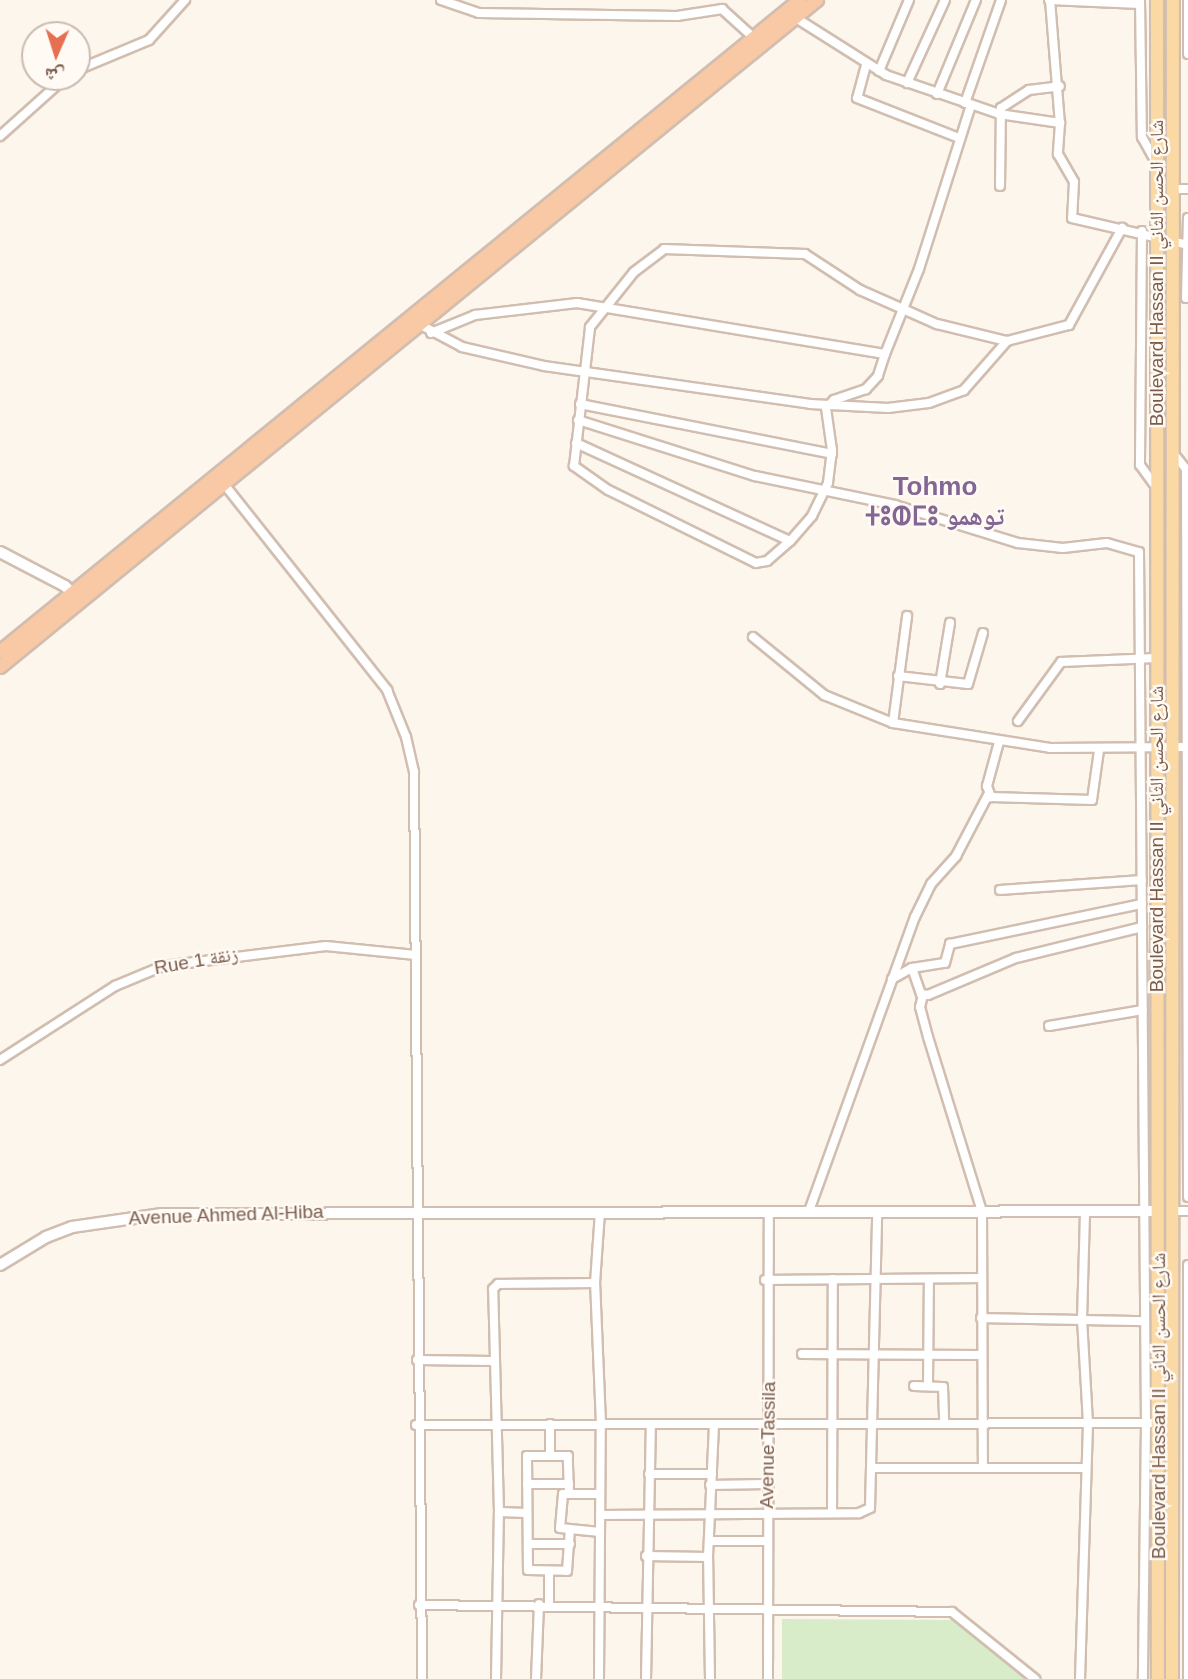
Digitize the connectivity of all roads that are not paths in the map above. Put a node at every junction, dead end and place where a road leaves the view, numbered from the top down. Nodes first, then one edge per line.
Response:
1 (186, 0) edge
2 (441, 0) edge
3 (800, 0) edge
4 (817, 0) edge
5 (909, 0) edge
6 (945, 0) edge
7 (976, 0) edge
8 (1001, 0) edge
9 (1050, 0) edge
10 (1157, 0) edge
11 (1173, 0) edge
12 (1140, 2) edge
13 (1188, 2) edge
14 (796, 18) junction
15 (752, 37) junction
16 (1188, 54) edge
17 (91, 64) edge
18 (866, 65) junction
19 (879, 71) junction
20 (907, 83) junction
21 (1060, 86) junction
22 (50, 91) edge
23 (937, 94) junction
24 (968, 104) junction
25 (999, 114) junction
26 (1060, 124) junction
27 (0, 136) edge
28 (959, 138) junction
29 (1158, 164) junction
30 (1000, 186) dead end
31 (1188, 188) edge
32 (1171, 189) junction
33 (1188, 218) edge
34 (1122, 228) junction
35 (1142, 231) junction
36 (1165, 237) junction
37 (1188, 245) edge
38 (1171, 298) junction
39 (1187, 298) edge
40 (604, 305) junction
41 (903, 309) junction
42 (419, 324) junction
43 (431, 333) junction
44 (1007, 341) junction
45 (885, 354) junction
46 (584, 370) junction
47 (580, 404) junction
48 (828, 405) junction
49 (579, 420) junction
50 (576, 443) junction
51 (1171, 451) junction
52 (832, 454) junction
53 (224, 484) junction
54 (1158, 489) junction
55 (825, 492) junction
56 (790, 541) junction
57 (0, 552) edge
58 (77, 597) junction
59 (1187, 614) edge
60 (907, 616) dead end
61 (950, 623) dead end
62 (983, 633) dead end
63 (753, 636) dead end
64 (0, 652) edge
65 (1156, 658) junction
66 (1141, 659) junction
67 (0, 667) edge
68 (898, 676) junction
69 (940, 684) junction
70 (1018, 721) dead end
71 (893, 723) junction
72 (999, 743) junction
73 (1157, 747) junction
74 (1172, 747) junction
75 (1187, 747) edge
76 (1099, 750) junction
77 (1140, 750) junction
78 (988, 795) junction
79 (1142, 880) junction
80 (1000, 890) dead end
81 (1142, 904) junction
82 (1187, 914) edge
83 (1142, 927) junction
84 (416, 955) junction
85 (912, 968) junction
86 (892, 979) junction
87 (923, 995) junction
88 (1143, 1010) junction
89 (1049, 1026) dead end
90 (0, 1060) edge
91 (1187, 1073) edge
92 (1188, 1197) edge
93 (877, 1211) junction
94 (982, 1211) junction
95 (1085, 1211) junction
96 (1143, 1211) junction
97 (1158, 1211) junction
98 (1172, 1211) junction
99 (1188, 1211) edge
100 (421, 1212) junction
101 (600, 1212) junction
102 (769, 1212) junction
103 (809, 1212) junction
104 (0, 1265) edge
105 (1188, 1265) edge
106 (980, 1278) junction
107 (833, 1279) junction
108 (872, 1279) junction
109 (929, 1279) junction
110 (765, 1280) junction
111 (595, 1283) junction
112 (981, 1318) junction
113 (1082, 1320) junction
114 (1144, 1321) junction
115 (802, 1354) dead end
116 (834, 1354) junction
117 (873, 1354) junction
118 (982, 1355) junction
119 (930, 1356) junction
120 (417, 1360) junction
121 (492, 1361) junction
122 (928, 1385) junction
123 (914, 1386) dead end
124 (835, 1423) junction
125 (874, 1423) junction
126 (944, 1423) junction
127 (983, 1423) junction
128 (1088, 1423) junction
129 (1159, 1423) junction
130 (550, 1424) junction
131 (601, 1424) junction
132 (651, 1424) junction
133 (714, 1424) junction
134 (771, 1424) junction
135 (416, 1425) junction
136 (497, 1425) junction
137 (550, 1455) junction
138 (984, 1467) junction
139 (873, 1468) junction
140 (1086, 1468) junction
141 (649, 1474) junction
142 (712, 1474) junction
143 (527, 1484) junction
144 (767, 1484) junction
145 (710, 1485) junction
146 (569, 1489) junction
147 (600, 1494) junction
148 (499, 1512) junction
149 (527, 1513) junction
150 (767, 1513) junction
151 (832, 1513) junction
152 (711, 1514) junction
153 (600, 1515) junction
154 (648, 1515) junction
155 (570, 1532) junction
156 (600, 1532) junction
157 (709, 1541) junction
158 (767, 1541) junction
159 (528, 1544) junction
160 (570, 1544) junction
161 (646, 1556) junction
162 (708, 1557) junction
163 (549, 1572) junction
164 (496, 1604) junction
165 (539, 1604) junction
166 (549, 1604) junction
167 (419, 1605) junction
168 (601, 1605) junction
169 (647, 1606) junction
170 (709, 1606) junction
171 (767, 1609) junction
172 (1159, 1611) junction
173 (1172, 1612) junction
174 (1188, 1612) edge
175 (422, 1679) edge
176 (496, 1679) edge
177 (536, 1679) edge
178 (599, 1679) edge
179 (646, 1679) edge
180 (710, 1679) edge
181 (768, 1679) edge
182 (1035, 1679) edge
183 (1080, 1679) edge
184 (1143, 1679) edge
185 (1158, 1679) edge
186 (1172, 1679) edge
187 (1188, 1679) edge

1 - 17 street
2 - 15 street
3 - 15 highway
4 - 14 highway
5 - 19 street
6 - 20 street
7 - 23 street
8 - 24 street
9 - 12 street
9 - 21 street
10 - 29 main road, Boulevard Hassan II شارع الحسن الثاني
11 - 32 main road, Boulevard Hassan II شارع الحسن الثاني
12 - 29 street
13 - 16 street
14 - 18 street
14 - 42 highway
15 - 58 highway
18 - 19 street
18 - 28 street
19 - 20 street
20 - 23 street
21 - 25 street
21 - 26 street
22 - 27 street
23 - 24 street
24 - 25 street
24 - 28 street
25 - 26 street
25 - 30 street
26 - 34 street
28 - 41 street
29 - 36 main road, Boulevard Hassan II شارع الحسن الثاني
31 - 32 street
32 - 36 main road, Boulevard Hassan II شارع الحسن الثاني
33 - 37 street
34 - 35 street
34 - 44 street
35 - 36 street
35 - 54 street
36 - 37 street
36 - 38 main road, Boulevard Hassan II شارع الحسن الثاني
36 - 54 main road, Boulevard Hassan II شارع الحسن الثاني
37 - 39 street
38 - 39 street
38 - 51 main road, Boulevard Hassan II شارع الحسن الثاني
40 - 41 street
40 - 43 street
40 - 45 street
40 - 46 street
41 - 44 street
41 - 45 street
42 - 43 street
42 - 53 highway
43 - 46 street
44 - 48 street
45 - 48 street
46 - 47 street
46 - 48 street
47 - 49 street
47 - 52 street
48 - 52 street
49 - 50 street
49 - 55 street
50 - 56 street
50 - 56 street
51 - 59 street
51 - 74 main road, Boulevard Hassan II شارع الحسن الثاني
52 - 55 street
53 - 58 highway
53 - 84 street
54 - 65 main road, Boulevard Hassan II شارع الحسن الثاني
55 - 56 street
55 - 66 street
57 - 58 street
58 - 64 highway
58 - 67 highway
59 - 75 street
60 - 68 street
61 - 69 street
62 - 69 street
63 - 71 street
65 - 66 street
65 - 73 main road, Boulevard Hassan II شارع الحسن الثاني
66 - 70 street
66 - 77 street
68 - 69 street
68 - 71 street
71 - 72 street
72 - 76 street
72 - 78 street
73 - 74 street
73 - 77 street
73 - 97 main road, Boulevard Hassan II شارع الحسن الثاني
74 - 75 street
74 - 98 main road, Boulevard Hassan II شارع الحسن الثاني
75 - 82 street
76 - 77 street
76 - 78 street
77 - 79 street
78 - 86 street
79 - 80 street
79 - 81 street
81 - 83 street
81 - 85 street
82 - 91 street
83 - 87 street
83 - 88 street
84 - 90 street, Rue 1 زنقة
84 - 100 street
85 - 86 street
85 - 87 street
86 - 103 street
87 - 94 street
88 - 89 street
88 - 96 street
91 - 92 street
93 - 94 street, Avenue Ahmed Al-Hiba
93 - 103 street, Avenue Ahmed Al-Hiba
93 - 108 street
94 - 95 street, Avenue Ahmed Al-Hiba
94 - 106 street
95 - 96 street, Avenue Ahmed Al-Hiba
95 - 113 street
96 - 97 street, Avenue Ahmed Al-Hiba
96 - 114 street
97 - 98 main road
97 - 129 main road, Boulevard Hassan II شارع الحسن الثاني
98 - 99 street
98 - 129 main road, Boulevard Hassan II شارع الحسن الثاني
100 - 101 street, Avenue Ahmed Al-Hiba
100 - 104 street, Avenue Ahmed Al-Hiba
100 - 120 street
101 - 102 street, Avenue Ahmed Al-Hiba
101 - 111 street
102 - 103 street, Avenue Ahmed Al-Hiba
102 - 110 street, Avenue Tassila
105 - 174 street
106 - 109 street
106 - 112 street
107 - 108 street
107 - 110 street
107 - 116 street
108 - 109 street
108 - 117 street
109 - 119 street
110 - 134 street, Avenue Tassila
111 - 121 street
111 - 131 street
112 - 113 street
112 - 118 street
113 - 114 street
113 - 128 street
114 - 129 street
115 - 116 street
116 - 117 street
116 - 124 street
117 - 119 street
117 - 125 street
118 - 119 street
118 - 127 street
119 - 122 street
120 - 121 street
120 - 135 street
121 - 136 street
122 - 123 street
122 - 126 street
124 - 125 street
124 - 134 street
124 - 151 street
125 - 126 street
125 - 139 street
126 - 127 street
127 - 128 street
127 - 138 street
128 - 129 street
128 - 140 street
129 - 172 main road, Boulevard Hassan II شارع الحسن الثاني
129 - 173 main road, Boulevard Hassan II شارع الحسن الثاني
129 - 184 street
130 - 131 street
130 - 136 street
130 - 137 street
131 - 132 street
131 - 147 street
132 - 133 street
132 - 141 street
133 - 134 street
133 - 142 street
134 - 144 street, Avenue Tassila
135 - 136 street
135 - 167 street
136 - 148 street
137 - 143 street
137 - 146 street
138 - 139 street
138 - 140 street
139 - 151 street
140 - 183 street
141 - 142 street
141 - 154 street
142 - 145 street
143 - 146 street
143 - 149 street
144 - 145 street
144 - 150 street, Avenue Tassila
145 - 152 street
146 - 147 street
146 - 155 street
147 - 153 street
148 - 149 street
148 - 164 street
149 - 159 street
150 - 151 street
150 - 152 street
150 - 158 street, Avenue Tassila
152 - 154 street
152 - 157 street
153 - 154 street
153 - 156 street
154 - 161 street
155 - 156 street
155 - 160 street
156 - 168 street
157 - 158 street
157 - 162 street
158 - 171 street, Avenue Tassila
159 - 160 street
159 - 163 street
160 - 163 street
161 - 162 street
161 - 169 street
162 - 170 street
163 - 166 street
164 - 165 street
164 - 167 street
164 - 176 street
165 - 166 street
165 - 177 street
166 - 168 street
167 - 175 street
168 - 169 street
168 - 178 street
169 - 170 street
169 - 179 street
170 - 171 street
170 - 180 street
171 - 181 street, Avenue Tassila
171 - 182 street
172 - 173 street
172 - 185 main road, Boulevard Hassan II شارع الحسن الثاني
173 - 174 street
173 - 186 main road, Boulevard Hassan II شارع الحسن الثاني
174 - 187 street

